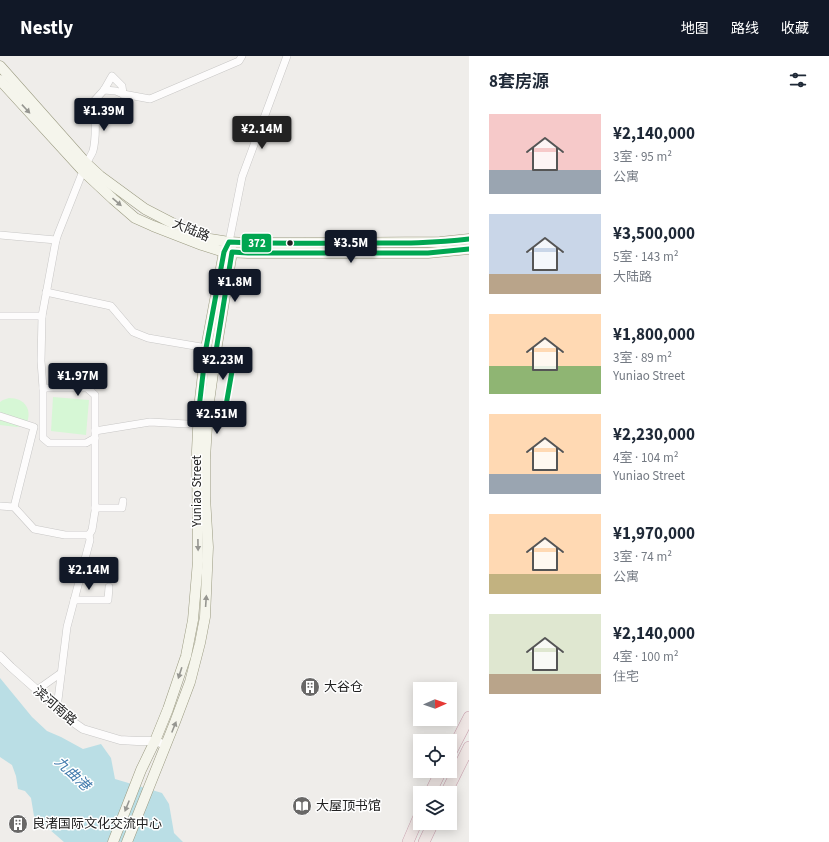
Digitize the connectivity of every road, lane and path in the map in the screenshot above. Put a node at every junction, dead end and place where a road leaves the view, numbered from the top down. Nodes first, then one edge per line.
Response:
1 (242, 56) edge
2 (287, 56) edge
3 (0, 66) edge
4 (0, 80) edge
5 (104, 90) junction
6 (123, 94) junction
7 (84, 167) junction
8 (0, 235) edge
9 (469, 239) edge
10 (56, 240) junction
11 (229, 242) junction
12 (469, 249) edge
13 (228, 252) junction
14 (46, 292) junction
15 (0, 316) edge
16 (42, 316) junction
17 (201, 347) dead end
18 (43, 388) junction
19 (0, 416) edge
20 (187, 424) dead end
21 (95, 434) junction
22 (123, 501) dead end
23 (0, 506) edge
24 (14, 507) junction
25 (95, 508) junction
26 (90, 535) junction
27 (109, 588) dead end
28 (74, 600) junction
29 (0, 656) edge
30 (62, 673) junction
31 (37, 690) junction
32 (58, 708) junction
33 (469, 717) edge
34 (457, 740) edge
35 (155, 741) junction
36 (166, 745) junction
37 (469, 747) edge
38 (450, 786) edge
39 (413, 830) edge
40 (430, 830) edge
41 (112, 842) edge
42 (127, 842) edge
43 (408, 842) edge
44 (424, 842) edge

1 - 6 street
2 - 11 street
3 - 7 main road, 大陆路
4 -> 7 main road, 大陆路
5 - 6 street
5 - 6 street
5 - 7 street
7 - 10 street
7 - 11 main road, 大陆路
7 -> 13 main road, 大陆路
8 - 10 street
9 - 11 main road, 大陆路
10 - 14 street
11 - 13 main road, Yuniao Street
12 - 13 main road, 大陆路
13 -> 35 main road, Yuniao Street
36 -> 13 main road, Yuniao Street
14 - 16 street
14 - 17 street
15 - 16 street
16 - 18 street
18 - 21 street
18 - 21 street
19 - 24 street
20 - 21 street
21 - 25 street
22 - 25 street
23 - 24 street
24 - 26 street
25 - 26 street
26 - 28 street
27 - 28 street
28 - 30 street
29 - 31 street, 滨河南路
30 - 31 street
30 - 32 street
31 - 32 street, 滨河南路
32 - 35 street, 滨河南路
33 - 34 highway
35 - 36 street, 滨河南路
35 -> 41 main road, Yuniao Street
36 - 42 main road, Yuniao Street
37 - 38 highway
39 - 43 highway
40 - 44 highway

